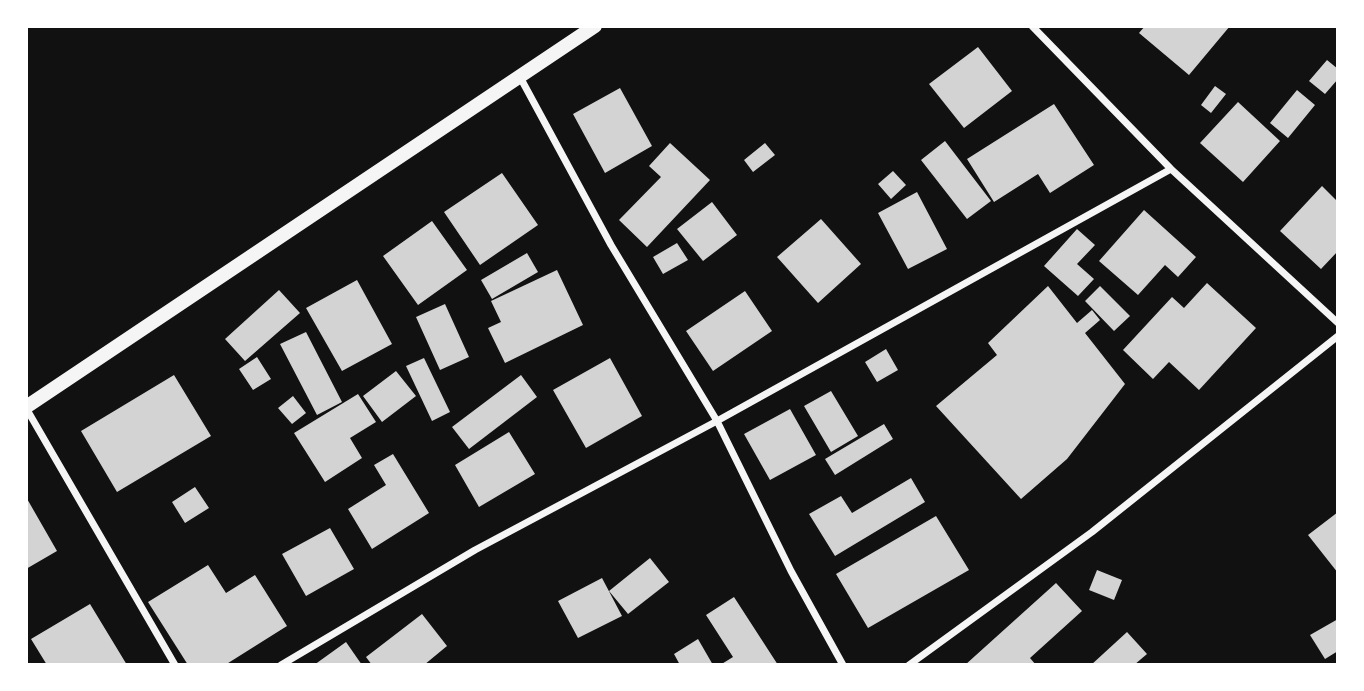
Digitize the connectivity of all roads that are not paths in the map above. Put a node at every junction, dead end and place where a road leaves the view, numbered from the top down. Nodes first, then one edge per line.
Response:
1 (595, 26) edge
2 (1032, 26) edge
3 (520, 77) junction
4 (1171, 169) junction
5 (1338, 323) edge
6 (1338, 336) edge
7 (26, 408) edge
8 (717, 421) junction
9 (174, 665) edge
10 (281, 665) edge
11 (844, 665) edge
12 (909, 665) edge

1 - 3 main road
2 - 4 street
3 - 7 main road
3 - 8 street
4 - 5 street
4 - 8 street
6 - 12 street
7 - 9 street
8 - 10 street
8 - 11 street

